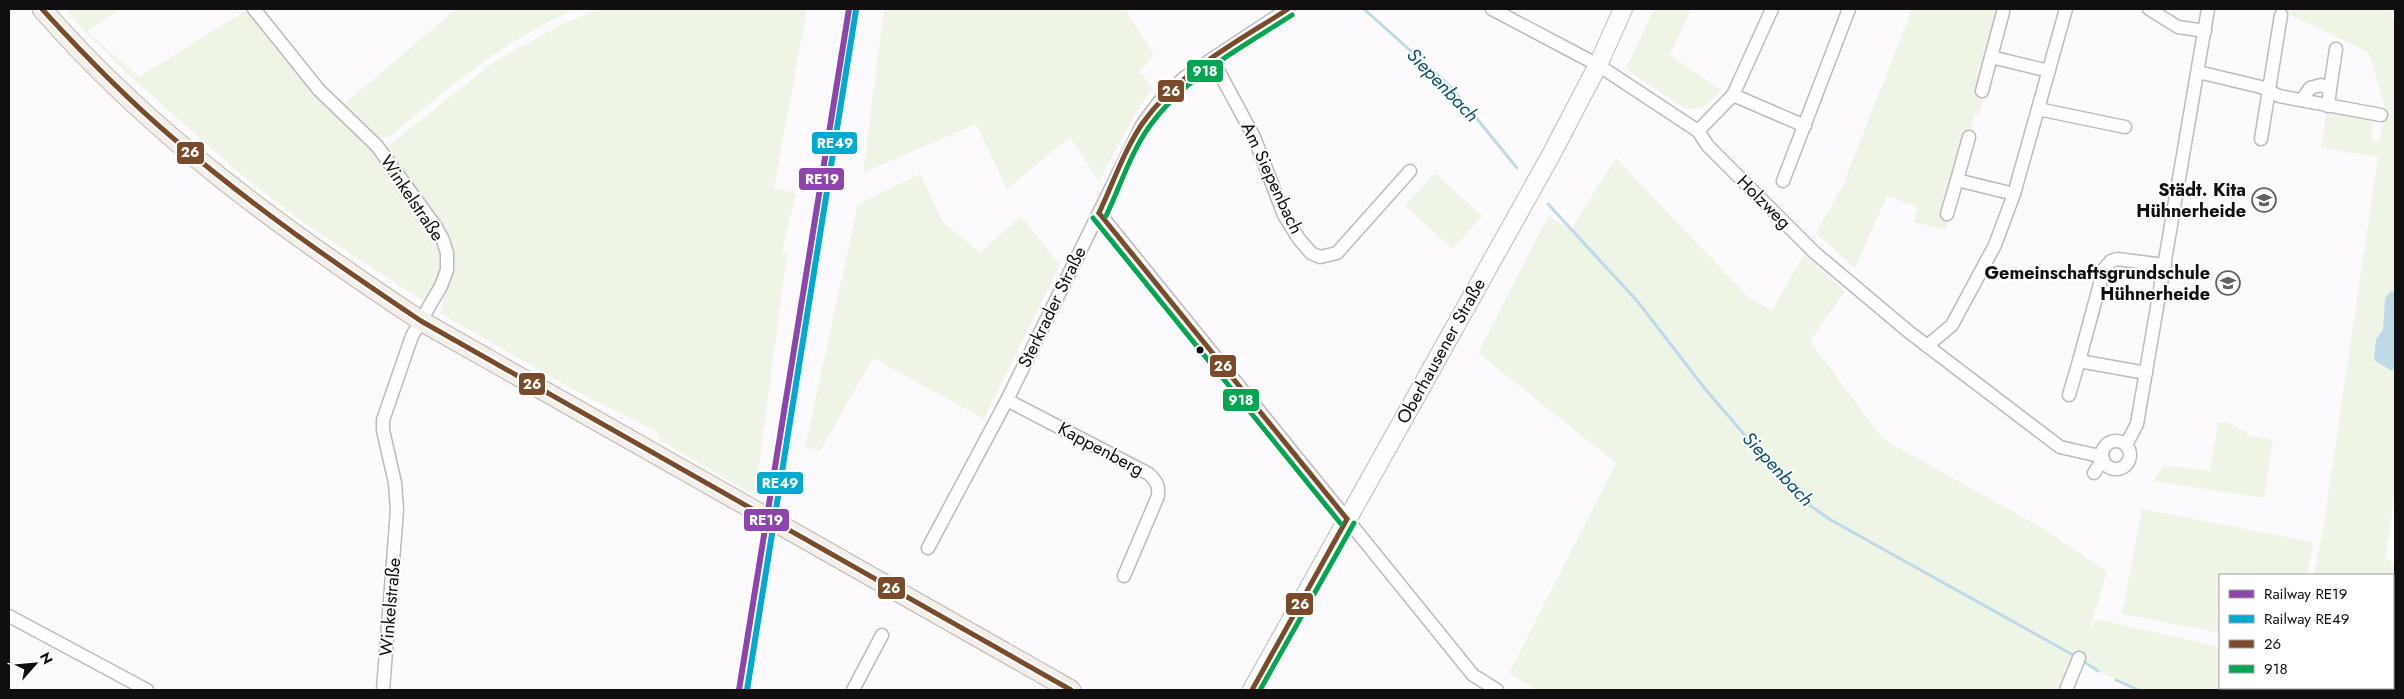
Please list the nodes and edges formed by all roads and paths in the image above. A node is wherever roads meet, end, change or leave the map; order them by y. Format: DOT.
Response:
graph roads {
  1 [pos="42,9"];
  2 [pos="254,9"];
  3 [pos="1288,9"];
  4 [pos="1492,9"];
  5 [pos="1623,9"];
  6 [pos="1772,9"];
  7 [pos="1849,9"];
  8 [pos="2066,9"];
  9 [pos="2149,9"];
  10 [pos="2208,9"];
  11 [pos="2003,12"];
  12 [pos="2281,16"];
  13 [pos="2205,30"];
  14 [pos="2336,49"];
  15 [pos="1991,57"];
  16 [pos="1212,59"];
  17 [pos="1598,65"];
  18 [pos="2049,71"];
  19 [pos="2198,72"];
  20 [pos="2330,89"];
  21 [pos="2270,90"];
  22 [pos="1982,91"];
  23 [pos="1733,95"];
  24 [pos="2302,100"];
  25 [pos="2328,106"];
  26 [pos="2038,108"];
  27 [pos="2381,115"];
  28 [pos="1805,126"];
  29 [pos="2125,127"];
  30 [pos="1698,132"];
  31 [pos="1969,137"];
  32 [pos="2261,139"];
  33 [pos="1410,171"];
  34 [pos="1957,180"];
  35 [pos="1783,181"];
  36 [pos="2014,194"];
  37 [pos="1099,213"];
  38 [pos="1947,214"];
  39 [pos="2165,265"];
  40 [pos="421,321"];
  41 [pos="1927,346"];
  42 [pos="2079,361"];
  43 [pos="2146,373"];
  44 [pos="2069,395"];
  45 [pos="1006,400"];
  46 [pos="2126,445"];
  47 [pos="2103,457"];
  48 [pos="2094,473"];
  49 [pos="1347,519"];
  50 [pos="928,548"];
  51 [pos="1124,576"];
  52 [pos="9,616"];
  53 [pos="882,635"];
  54 [pos="2079,658"];
  55 [pos="147,690"];
  56 [pos="383,690"];
  57 [pos="853,690"];
  58 [pos="1071,690"];
  59 [pos="1252,690"];
  60 [pos="1496,690"];
  61 [pos="2066,690"];
  1 -- 40 [label="main road"];
  2 -- 40 [label="street, Winkelstraße"];
  3 -- 16 [label="street, Sterkrader Straße"];
  4 -- 17 [label="street, Holzweg"];
  5 -- 17 [label="main road, Oberhausener Straße"];
  6 -- 23 [label="street"];
  7 -- 28 [label="street"];
  8 -- 18 [label="street"];
  9 -- 13 [label="street"];
  10 -- 13 [label="street"];
  11 -- 15 [label="street"];
  12 -- 21 [label="street"];
  13 -- 19 [label="street"];
  14 -- 20 [label="street"];
  15 -- 18 [label="street"];
  15 -- 22 [label="street"];
  16 -- 33 [label="street, Am Siepenbach"];
  16 -- 37 [label="street, Sterkrader Straße"];
  17 -- 30 [label="street, Holzweg"];
  17 -- 49 [label="main road, Oberhausener Straße"];
  18 -- 26 [label="street"];
  19 -- 21 [label="street"];
  19 -- 39 [label="street"];
  20 -- 24 [label="street"];
  20 -- 25 [label="street"];
  21 -- 24 [label="street"];
  21 -- 32 [label="street"];
  23 -- 28 [label="street"];
  23 -- 30 [label="street"];
  24 -- 25 [label="street"];
  25 -- 27 [label="street"];
  26 -- 29 [label="street"];
  26 -- 36 [label="street"];
  28 -- 35 [label="street"];
  30 -- 41 [label="street, Holzweg"];
  31 -- 34 [label="street"];
  34 -- 36 [label="street"];
  34 -- 38 [label="street"];
  36 -- 41 [label="street"];
  37 -- 45 [label="street, Sterkrader Straße"];
  37 -- 49 [label="street"];
  39 -- 42 [label="street"];
  39 -- 43 [label="street"];
  40 -- 56 [label="street, Winkelstraße"];
  40 -- 58 [label="main road"];
  41 -- 47 [label="street, Holzweg"];
  42 -- 43 [label="street"];
  42 -- 44 [label="street"];
  43 -- 46 [label="street"];
  45 -- 50 [label="street, Sterkrader Straße"];
  45 -- 51 [label="street, Kappenberg"];
  46 -- 47 [label="street"];
  46 -- 47 [label="street"];
  47 -- 48 [label="street"];
  49 -- 59 [label="main road, Oberhausener Straße"];
  49 -- 60 [label="street"];
  52 -- 55 [label="street"];
  53 -- 57 [label="street"];
  54 -- 61 [label="street"];
}
